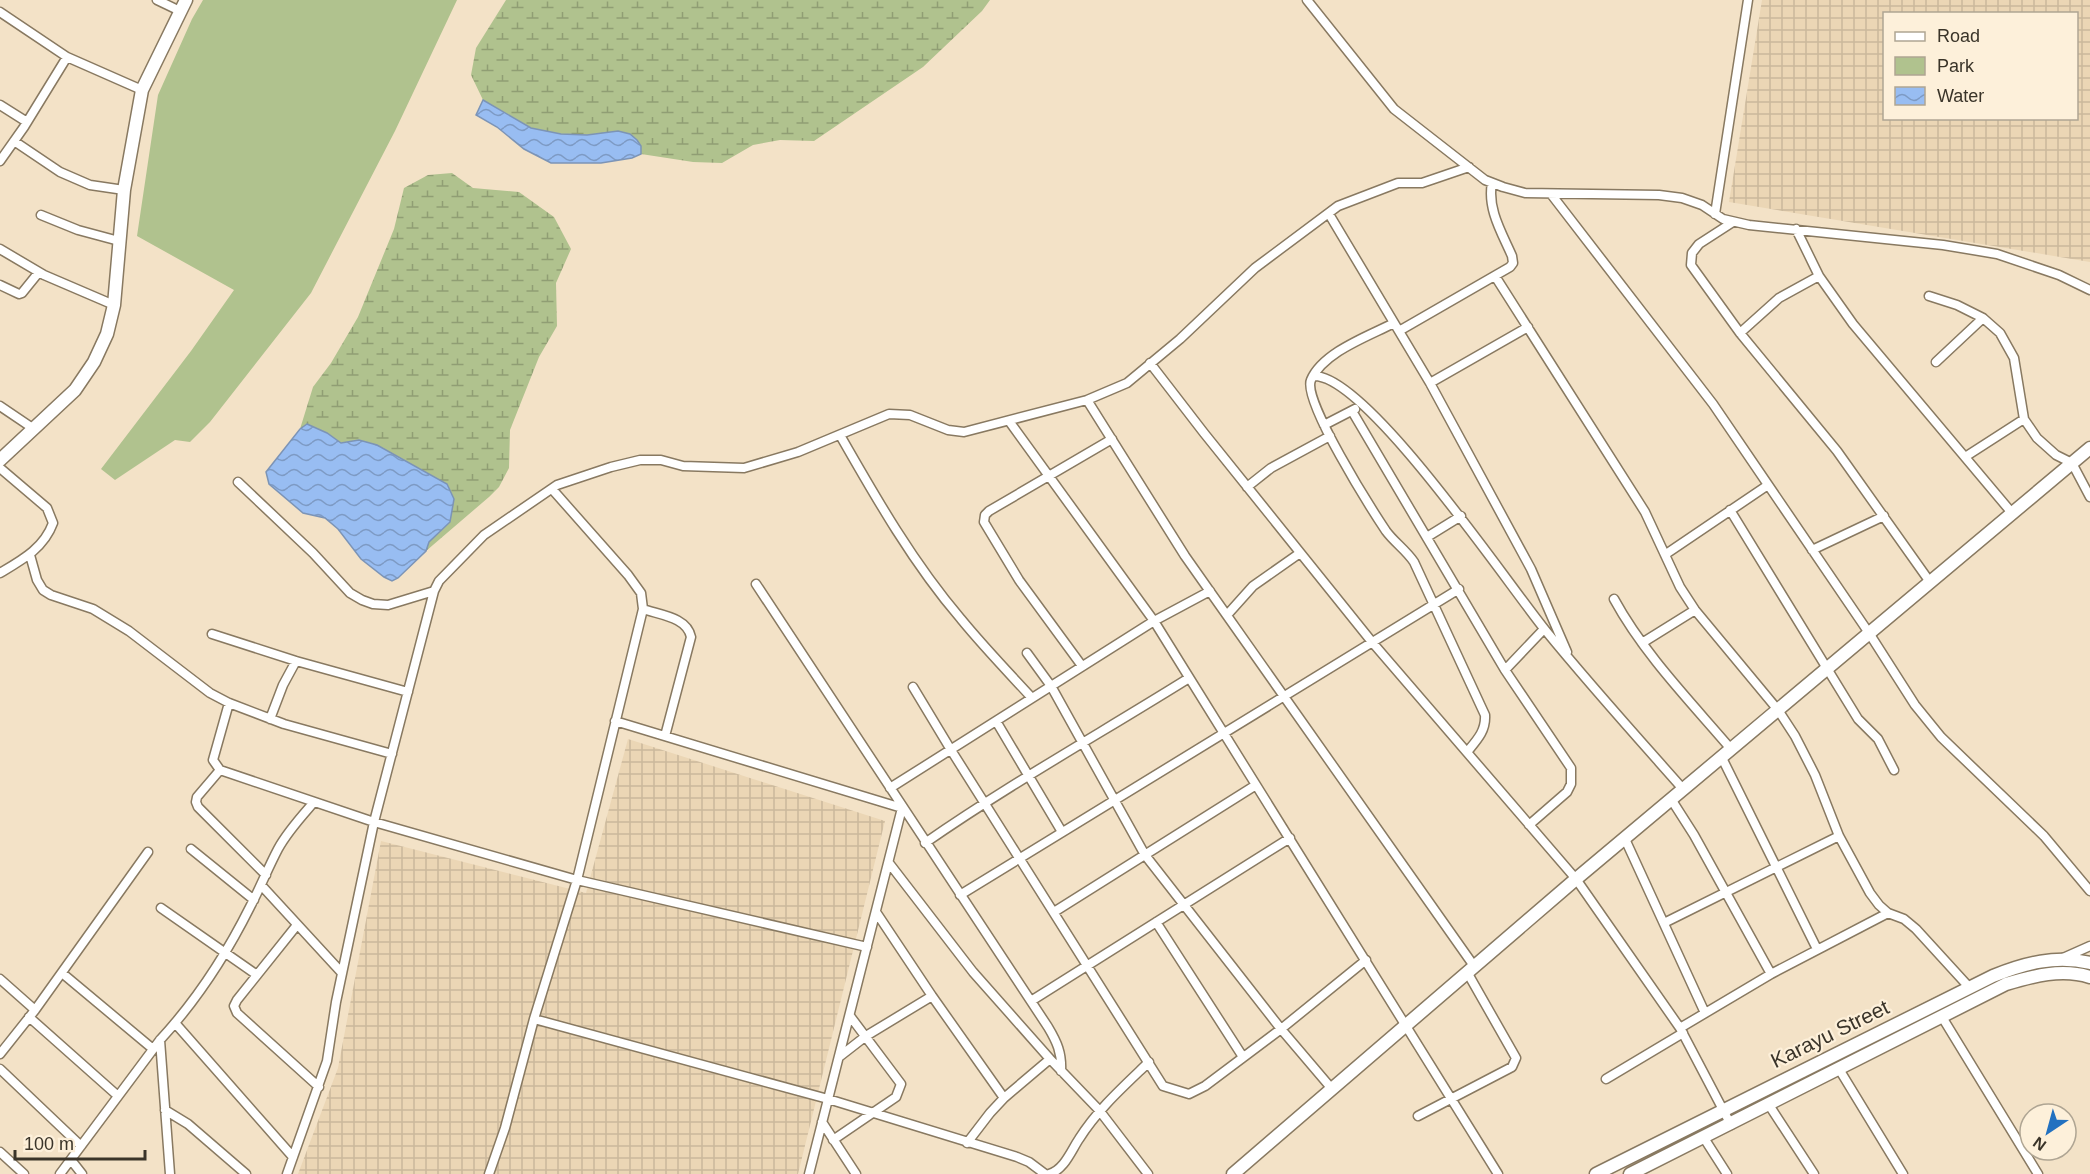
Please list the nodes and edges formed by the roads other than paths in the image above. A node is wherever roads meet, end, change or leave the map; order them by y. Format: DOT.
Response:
graph roads {
  1 [pos="156,0"];
  2 [pos="1307,0"];
  3 [pos="1748,0"];
  4 [pos="183,6"];
  5 [pos="0,12"];
  6 [pos="67,57"];
  7 [pos="142,90"];
  8 [pos="0,105"];
  9 [pos="27,122"];
  10 [pos="14,141"];
  11 [pos="0,161"];
  12 [pos="1469,167"];
  13 [pos="1492,183"];
  14 [pos="124,190"];
  15 [pos="1551,194"];
  16 [pos="1329,214"];
  17 [pos="1715,214"];
  18 [pos="41,215"];
  19 [pos="1733,222"];
  20 [pos="1796,229"];
  21 [pos="119,241"];
  22 [pos="0,249"];
  23 [pos="39,272"];
  24 [pos="1495,276"];
  25 [pos="1819,276"];
  26 [pos="0,285"];
  27 [pos="2090,290"];
  28 [pos="1929,296"];
  29 [pos="114,305"];
  30 [pos="1983,318"];
  31 [pos="1394,323"];
  32 [pos="1528,327"];
  33 [pos="1399,331"];
  34 [pos="1740,333"];
  35 [pos="1936,362"];
  36 [pos="1150,363"];
  37 [pos="1314,376"];
  38 [pos="1430,383"];
  39 [pos="1087,400"];
  40 [pos="1364,405"];
  41 [pos="0,406"];
  42 [pos="1352,411"];
  43 [pos="2024,418"];
  44 [pos="1009,421"];
  45 [pos="1324,425"];
  46 [pos="34,429"];
  47 [pos="840,435"];
  48 [pos="1330,436"];
  49 [pos="1112,439"];
  50 [pos="2090,448"];
  51 [pos="1965,457"];
  52 [pos="0,460"];
  53 [pos="2072,463"];
  54 [pos="0,468"];
  55 [pos="1050,477"];
  56 [pos="238,482"];
  57 [pos="1768,484"];
  58 [pos="1247,487"];
  59 [pos="552,489"];
  60 [pos="2090,497"];
  61 [pos="1730,510"];
  62 [pos="2012,513"];
  63 [pos="1461,516"];
  64 [pos="1884,516"];
  65 [pos="1427,537"];
  66 [pos="1812,550"];
  67 [pos="1300,553"];
  68 [pos="1666,554"];
  69 [pos="30,555"];
  70 [pos="0,573"];
  71 [pos="1930,582"];
  72 [pos="756,584"];
  73 [pos="1459,589"];
  74 [pos="434,591"];
  75 [pos="1210,591"];
  76 [pos="1614,599"];
  77 [pos="1434,604"];
  78 [pos="643,609"];
  79 [pos="1695,610"];
  80 [pos="1227,615"];
  81 [pos="1154,621"];
  82 [pos="1544,629"];
  83 [pos="1869,633"];
  84 [pos="212,634"];
  85 [pos="1372,642"];
  86 [pos="1642,643"];
  87 [pos="1027,653"];
  88 [pos="296,661"];
  89 [pos="1571,661"];
  90 [pos="1082,666"];
  91 [pos="1828,669"];
  92 [pos="1505,670"];
  93 [pos="1189,678"];
  94 [pos="1052,686"];
  95 [pos="913,687"];
  96 [pos="408,692"];
  97 [pos="1032,698"];
  98 [pos="1284,698"];
  99 [pos="229,703"];
  100 [pos="1778,710"];
  101 [pos="270,718"];
  102 [pos="615,721"];
  103 [pos="996,721"];
  104 [pos="1224,734"];
  105 [pos="664,736"];
  106 [pos="1085,743"];
  107 [pos="951,750"];
  108 [pos="1467,752"];
  109 [pos="1726,752"];
  110 [pos="392,754"];
  111 [pos="220,770"];
  112 [pos="1894,770"];
  113 [pos="1029,776"];
  114 [pos="1256,785"];
  115 [pos="890,788"];
  116 [pos="1683,789"];
  117 [pos="1671,799"];
  118 [pos="1114,800"];
  119 [pos="314,802"];
  120 [pos="984,802"];
  121 [pos="902,808"];
  122 [pos="374,822"];
  123 [pos="1529,825"];
  124 [pos="1062,832"];
  125 [pos="1839,836"];
  126 [pos="1290,838"];
  127 [pos="1625,839"];
  128 [pos="925,843"];
  129 [pos="191,849"];
  130 [pos="148,852"];
  131 [pos="1145,855"];
  132 [pos="1020,859"];
  133 [pos="889,863"];
  134 [pos="1778,868"];
  135 [pos="266,875"];
  136 [pos="1576,879"];
  137 [pos="577,880"];
  138 [pos="261,885"];
  139 [pos="2090,891"];
  140 [pos="1726,894"];
  141 [pos="960,895"];
  142 [pos="254,900"];
  143 [pos="1184,905"];
  144 [pos="161,908"];
  145 [pos="876,912"];
  146 [pos="1054,912"];
  147 [pos="1888,913"];
  148 [pos="1156,922"];
  149 [pos="1664,923"];
  150 [pos="297,925"];
  151 [pos="2090,946"];
  152 [pos="867,947"];
  153 [pos="1817,949"];
  154 [pos="225,951"];
  155 [pos="2061,959"];
  156 [pos="1366,960"];
  157 [pos="2090,963"];
  158 [pos="1087,966"];
  159 [pos="1471,969"];
  160 [pos="62,973"];
  161 [pos="342,973"];
  162 [pos="2055,973"];
  163 [pos="1771,974"];
  164 [pos="257,975"];
  165 [pos="2090,977"];
  166 [pos="0,979"];
  167 [pos="1969,987"];
  168 [pos="932,996"];
  169 [pos="1031,1001"];
  170 [pos="35,1010"];
  171 [pos="1705,1014"];
  172 [pos="29,1017"];
  173 [pos="850,1017"];
  174 [pos="1942,1017"];
  175 [pos="534,1019"];
  176 [pos="175,1023"];
  177 [pos="1407,1025"];
  178 [pos="1281,1029"];
  179 [pos="1681,1030"];
  180 [pos="866,1036"];
  181 [pos="160,1040"];
  182 [pos="153,1049"];
  183 [pos="0,1054"];
  184 [pos="839,1057"];
  185 [pos="1243,1057"];
  186 [pos="1050,1059"];
  187 [pos="1149,1062"];
  188 [pos="0,1069"];
  189 [pos="1839,1070"];
  190 [pos="1061,1071"];
  191 [pos="1606,1079"];
  192 [pos="319,1088"];
  193 [pos="1332,1089"];
  194 [pos="118,1096"];
  195 [pos="1452,1097"];
  196 [pos="1004,1098"];
  197 [pos="828,1099"];
  198 [pos="1769,1105"];
  199 [pos="1724,1109"];
  200 [pos="165,1110"];
  201 [pos="1099,1110"];
  202 [pos="872,1113"];
  203 [pos="1418,1116"];
  204 [pos="822,1122"];
  205 [pos="1731,1125"];
  206 [pos="1704,1138"];
  207 [pos="833,1140"];
  208 [pos="968,1143"];
  209 [pos="81,1146"];
  210 [pos="0,1152"];
  211 [pos="293,1156"];
  212 [pos="71,1160"];
  213 [pos="24,1174"];
  214 [pos="60,1174"];
  215 [pos="82,1174"];
  216 [pos="170,1174"];
  217 [pos="246,1174"];
  218 [pos="287,1174"];
  219 [pos="489,1174"];
  220 [pos="809,1174"];
  221 [pos="856,1174"];
  222 [pos="1047,1174"];
  223 [pos="1148,1174"];
  224 [pos="1233,1174"];
  225 [pos="1498,1174"];
  226 [pos="1596,1174"];
  227 [pos="1630,1174"];
  228 [pos="1727,1174"];
  229 [pos="1814,1174"];
  230 [pos="1903,1174"];
  231 [pos="2038,1174"];
  1 -- 4 [label="street"];
  2 -- 12 [label="street"];
  3 -- 17 [label="street"];
  4 -- 7 [label="street"];
  5 -- 6 [label="street"];
  6 -- 7 [label="street"];
  6 -- 9 [label="street"];
  7 -- 14 [label="street"];
  8 -- 9 [label="street"];
  9 -- 10 [label="street"];
  10 -- 11 [label="street"];
  10 -- 14 [label="street"];
  12 -- 13 [label="street"];
  12 -- 16 [label="street"];
  13 -- 15 [label="street"];
  13 -- 24 [label="street"];
  14 -- 21 [label="street"];
  15 -- 17 [label="street"];
  15 -- 57 [label="street"];
  16 -- 31 [label="street"];
  16 -- 36 [label="street"];
  17 -- 19 [label="street"];
  18 -- 21 [label="street"];
  19 -- 20 [label="street"];
  19 -- 34 [label="street"];
  20 -- 25 [label="street"];
  20 -- 27 [label="street"];
  21 -- 29 [label="street"];
  22 -- 23 [label="street"];
  23 -- 26 [label="street"];
  23 -- 29 [label="street"];
  24 -- 32 [label="street"];
  24 -- 33 [label="street"];
  25 -- 34 [label="street"];
  25 -- 51 [label="street"];
  28 -- 30 [label="street"];
  29 -- 46 [label="street"];
  30 -- 35 [label="street"];
  30 -- 43 [label="street"];
  31 -- 33 [label="street"];
  31 -- 37 [label="street"];
  32 -- 38 [label="street"];
  32 -- 68 [label="street"];
  33 -- 38 [label="street"];
  34 -- 64 [label="street"];
  36 -- 39 [label="street"];
  36 -- 58 [label="street"];
  37 -- 40 [label="street"];
  37 -- 45 [label="street"];
  38 -- 89 [label="street"];
  39 -- 44 [label="street"];
  39 -- 49 [label="street"];
  40 -- 42 [label="street"];
  40 -- 63 [label="street"];
  41 -- 46 [label="street"];
  42 -- 45 [label="street"];
  42 -- 65 [label="street"];
  43 -- 51 [label="street"];
  43 -- 53 [label="street"];
  44 -- 47 [label="street"];
  44 -- 55 [label="street"];
  45 -- 48 [label="street"];
  46 -- 52 [label="street"];
  47 -- 59 [label="street"];
  47 -- 97 [label="street"];
  48 -- 58 [label="street"];
  48 -- 77 [label="street"];
  49 -- 55 [label="street"];
  49 -- 75 [label="street"];
  50 -- 53 [label="street"];
  51 -- 62 [label="street"];
  53 -- 60 [label="street"];
  53 -- 62 [label="street"];
  54 -- 69 [label="street"];
  55 -- 81 [label="street"];
  55 -- 90 [label="street"];
  56 -- 74 [label="street"];
  57 -- 61 [label="street"];
  57 -- 66 [label="street"];
  58 -- 67 [label="street"];
  59 -- 74 [label="street"];
  59 -- 78 [label="street"];
  61 -- 68 [label="street"];
  61 -- 91 [label="street"];
  62 -- 71 [label="street"];
  63 -- 65 [label="street"];
  63 -- 82 [label="street"];
  64 -- 66 [label="street"];
  64 -- 71 [label="street"];
  65 -- 73 [label="street"];
  66 -- 83 [label="street"];
  67 -- 80 [label="street"];
  67 -- 85 [label="street"];
  68 -- 79 [label="street"];
  69 -- 70 [label="street"];
  69 -- 99 [label="street"];
  71 -- 83 [label="street"];
  72 -- 115 [label="street"];
  73 -- 77 [label="street"];
  73 -- 92 [label="street"];
  74 -- 96 [label="street"];
  75 -- 80 [label="street"];
  75 -- 81 [label="street"];
  76 -- 86 [label="street"];
  77 -- 85 [label="street"];
  77 -- 108 [label="street"];
  78 -- 102 [label="street"];
  78 -- 105 [label="street"];
  79 -- 86 [label="street"];
  79 -- 100 [label="street"];
  80 -- 98 [label="street"];
  81 -- 90 [label="street"];
  81 -- 93 [label="street"];
  82 -- 89 [label="street"];
  82 -- 92 [label="street"];
  83 -- 91 [label="street"];
  83 -- 139 [label="street"];
  84 -- 88 [label="street"];
  85 -- 98 [label="street"];
  85 -- 108 [label="street"];
  86 -- 109 [label="street"];
  87 -- 94 [label="street"];
  88 -- 96 [label="street"];
  88 -- 101 [label="street"];
  89 -- 116 [label="street"];
  90 -- 94 [label="street"];
  91 -- 100 [label="street"];
  91 -- 112 [label="street"];
  92 -- 123 [label="street"];
  93 -- 104 [label="street"];
  93 -- 106 [label="street"];
  94 -- 97 [label="street"];
  94 -- 106 [label="street"];
  95 -- 107 [label="street"];
  96 -- 110 [label="street"];
  97 -- 103 [label="street"];
  98 -- 104 [label="street"];
  98 -- 159 [label="street"];
  99 -- 101 [label="street"];
  99 -- 111 [label="street"];
  100 -- 109 [label="street"];
  100 -- 125 [label="street"];
  101 -- 110 [label="street"];
  102 -- 105 [label="street"];
  102 -- 137 [label="street"];
  103 -- 107 [label="street"];
  103 -- 113 [label="street"];
  104 -- 114 [label="street"];
  104 -- 118 [label="street"];
  105 -- 121 [label="street"];
  106 -- 113 [label="street"];
  106 -- 118 [label="street"];
  107 -- 115 [label="street"];
  107 -- 120 [label="street"];
  108 -- 123 [label="street"];
  109 -- 116 [label="street"];
  109 -- 134 [label="street"];
  110 -- 122 [label="street"];
  111 -- 119 [label="street"];
  111 -- 135 [label="street"];
  113 -- 120 [label="street"];
  113 -- 124 [label="street"];
  114 -- 126 [label="street"];
  114 -- 131 [label="street"];
  115 -- 121 [label="street"];
  116 -- 117 [label="street"];
  117 -- 127 [label="street"];
  117 -- 140 [label="street"];
  118 -- 124 [label="street"];
  118 -- 131 [label="street"];
  119 -- 122 [label="street"];
  119 -- 135 [label="street"];
  120 -- 128 [label="street"];
  120 -- 132 [label="street"];
  121 -- 128 [label="street"];
  121 -- 133 [label="street"];
  122 -- 137 [label="street"];
  122 -- 161 [label="street"];
  123 -- 136 [label="street"];
  124 -- 132 [label="street"];
  125 -- 134 [label="street"];
  125 -- 147 [label="street"];
  126 -- 143 [label="street"];
  126 -- 156 [label="street"];
  127 -- 136 [label="street"];
  127 -- 149 [label="street"];
  128 -- 141 [label="street"];
  129 -- 142 [label="street"];
  130 -- 160 [label="street"];
  131 -- 143 [label="street"];
  131 -- 146 [label="street"];
  132 -- 141 [label="street"];
  132 -- 146 [label="street"];
  133 -- 145 [label="street"];
  133 -- 186 [label="street"];
  134 -- 140 [label="street"];
  134 -- 153 [label="street"];
  135 -- 138 [label="street"];
  136 -- 159 [label="street"];
  136 -- 179 [label="street"];
  137 -- 152 [label="street"];
  137 -- 175 [label="street"];
  138 -- 142 [label="street"];
  138 -- 150 [label="street"];
  140 -- 149 [label="street"];
  140 -- 163 [label="street"];
  141 -- 169 [label="street"];
  142 -- 154 [label="street"];
  143 -- 148 [label="street"];
  143 -- 178 [label="street"];
  144 -- 154 [label="street"];
  145 -- 152 [label="street"];
  145 -- 168 [label="street"];
  146 -- 158 [label="street"];
  147 -- 153 [label="street"];
  147 -- 167 [label="street"];
  148 -- 158 [label="street"];
  148 -- 185 [label="street"];
  149 -- 171 [label="street"];
  150 -- 161 [label="street"];
  150 -- 164 [label="street"];
  151 -- 155 [label="street"];
  152 -- 173 [label="street"];
  153 -- 163 [label="street"];
  154 -- 164 [label="street"];
  154 -- 176 [label="street"];
  155 -- 157 [label="street, Karayu Street"];
  155 -- 162 [label="street"];
  155 -- 167 [label="street, Karayu Street"];
  156 -- 177 [label="street"];
  156 -- 178 [label="street"];
  158 -- 169 [label="street"];
  158 -- 187 [label="street"];
  159 -- 177 [label="street"];
  159 -- 195 [label="street"];
  160 -- 170 [label="street"];
  160 -- 182 [label="street"];
  161 -- 192 [label="street"];
  162 -- 165 [label="street, Karayu Street"];
  162 -- 174 [label="street, Karayu Street"];
  163 -- 171 [label="street"];
  164 -- 192 [label="street"];
  166 -- 170 [label="street"];
  167 -- 199 [label="street, Karayu Street"];
  168 -- 180 [label="street"];
  168 -- 196 [label="street"];
  169 -- 190 [label="street"];
  170 -- 172 [label="street"];
  171 -- 179 [label="street"];
  172 -- 183 [label="street"];
  172 -- 194 [label="street"];
  173 -- 180 [label="street"];
  173 -- 184 [label="street"];
  174 -- 189 [label="street, Karayu Street"];
  174 -- 231 [label="street"];
  175 -- 197 [label="street"];
  175 -- 219 [label="street"];
  176 -- 181 [label="street"];
  176 -- 211 [label="street"];
  177 -- 193 [label="street"];
  177 -- 195 [label="street"];
  178 -- 185 [label="street"];
  178 -- 193 [label="street"];
  179 -- 191 [label="street"];
  179 -- 199 [label="street"];
  180 -- 184 [label="street"];
  180 -- 202 [label="street"];
  181 -- 182 [label="street"];
  181 -- 200 [label="street"];
  182 -- 194 [label="street"];
  184 -- 197 [label="street"];
  185 -- 187 [label="street"];
  186 -- 190 [label="street"];
  186 -- 196 [label="street"];
  187 -- 201 [label="street"];
  188 -- 209 [label="street"];
  189 -- 198 [label="street, Karayu Street"];
  189 -- 230 [label="street"];
  190 -- 201 [label="street"];
  192 -- 211 [label="street"];
  193 -- 224 [label="street"];
  194 -- 209 [label="street"];
  195 -- 203 [label="street"];
  195 -- 225 [label="street"];
  196 -- 208 [label="street"];
  197 -- 202 [label="street"];
  197 -- 204 [label="street"];
  198 -- 205 [label="street, Karayu Street"];
  198 -- 229 [label="street"];
  199 -- 205 [label="street"];
  199 -- 226 [label="street, Karayu Street"];
  200 -- 216 [label="street"];
  200 -- 217 [label="street"];
  201 -- 222 [label="street"];
  201 -- 223 [label="street"];
  202 -- 207 [label="street"];
  202 -- 208 [label="street"];
  204 -- 207 [label="street"];
  204 -- 220 [label="street"];
  205 -- 206 [label="street, Karayu Street"];
  206 -- 227 [label="street, Karayu Street"];
  206 -- 228 [label="street"];
  207 -- 221 [label="street"];
  208 -- 222 [label="street"];
  209 -- 212 [label="street"];
  210 -- 213 [label="street"];
  211 -- 218 [label="street"];
  212 -- 214 [label="street"];
  212 -- 215 [label="street"];
}
